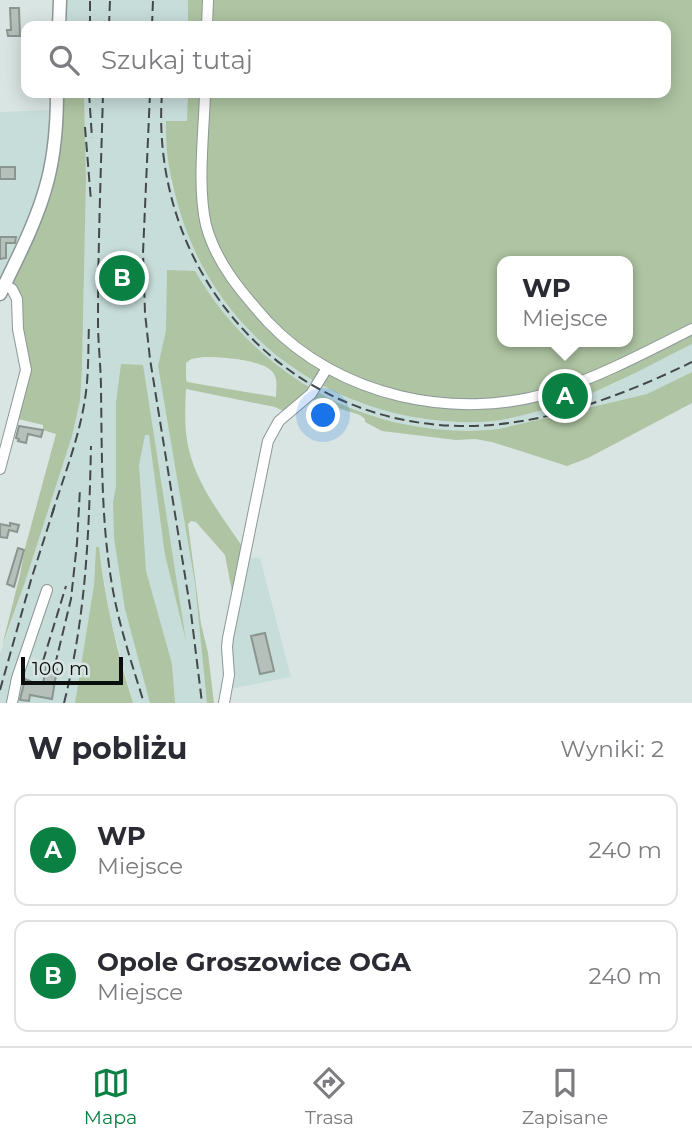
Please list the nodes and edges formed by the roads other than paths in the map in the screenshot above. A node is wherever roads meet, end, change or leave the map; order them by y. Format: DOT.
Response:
graph roads {
  1 [pos="60,0"];
  2 [pos="208,0"];
  3 [pos="59,21"];
  4 [pos="207,21"];
  5 [pos="57,98"];
  6 [pos="205,98"];
  7 [pos="2,289"];
  8 [pos="692,329"];
  9 [pos="327,368"];
  10 [pos="0,469"];
  11 [pos="47,590"];
  12 [pos="12,703"];
  13 [pos="223,703"];
  1 -- 3 [label="main road"];
  2 -- 4 [label="street"];
  5 -- 7 [label="main road"];
  6 -- 9 [label="street"];
  7 -- 10 [label="street"];
  8 -- 9 [label="street"];
  9 -- 13 [label="street"];
  11 -- 12 [label="street"];
}
